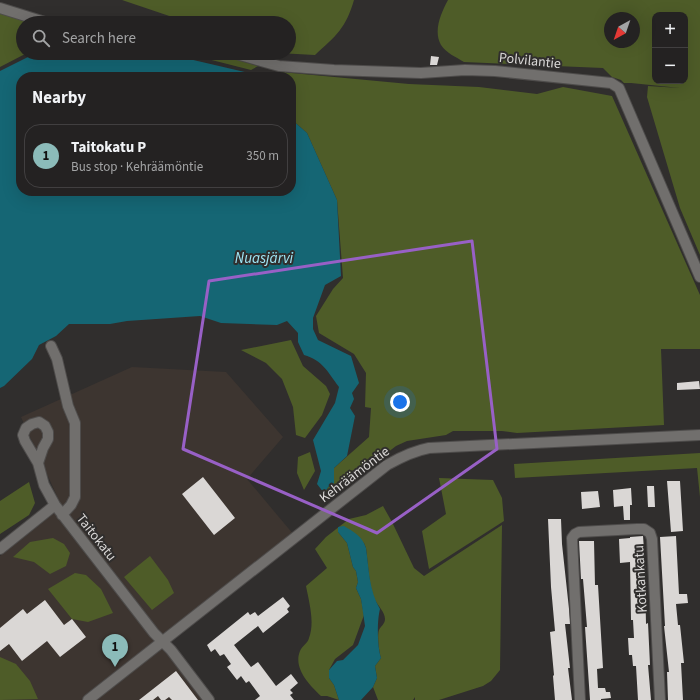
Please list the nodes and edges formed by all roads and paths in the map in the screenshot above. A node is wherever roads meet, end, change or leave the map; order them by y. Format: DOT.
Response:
graph roads {
  1 [pos="0,8"];
  2 [pos="26,16"];
  3 [pos="258,60"];
  4 [pos="700,277"];
  5 [pos="51,346"];
  6 [pos="700,436"];
  7 [pos="38,463"];
  8 [pos="55,506"];
  9 [pos="62,515"];
  10 [pos="0,549"];
  11 [pos="162,641"];
  12 [pos="88,700"];
  13 [pos="209,700"];
  14 [pos="580,700"];
  15 [pos="660,700"];
  1 -- 2 [label="street"];
  3 -- 4 [label="street, Polvilantie"];
  5 -- 9 [label="street"];
  6 -- 11 [label="street, Kehräämöntie"];
  7 -- 7 [label="street, Taitokatu"];
  7 -- 8 [label="street, Taitokatu"];
  8 -- 9 [label="street, Taitokatu"];
  8 -- 10 [label="street"];
  9 -- 11 [label="street, Taitokatu"];
  11 -- 12 [label="street, Kehräämöntie"];
  11 -- 13 [label="street, Taitokatu"];
  14 -- 15 [label="street, Kotkankatu"];
}
